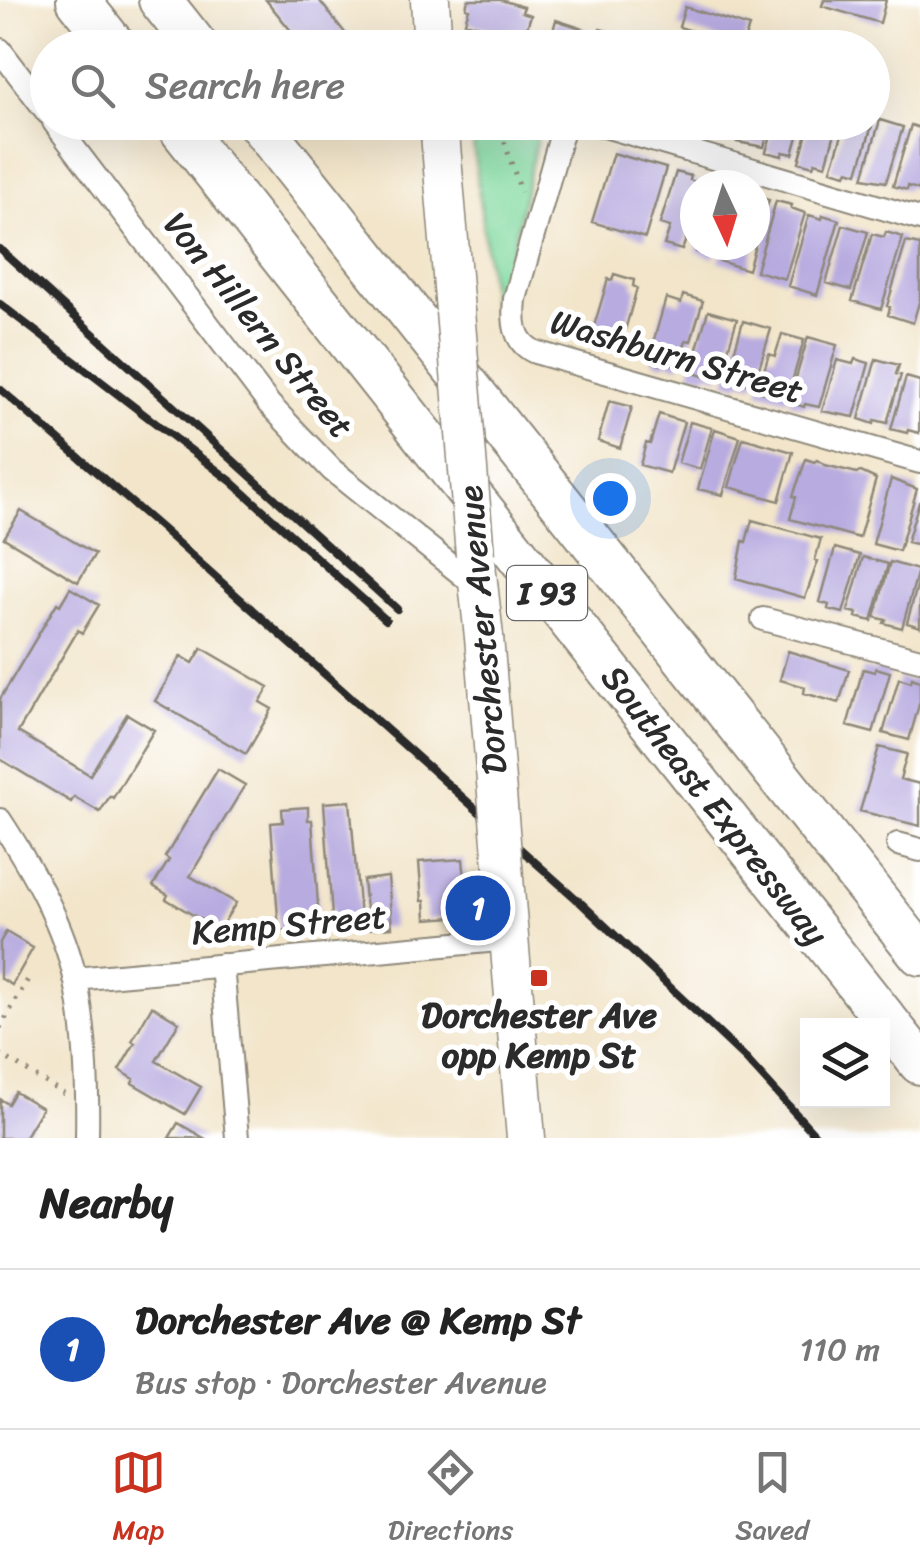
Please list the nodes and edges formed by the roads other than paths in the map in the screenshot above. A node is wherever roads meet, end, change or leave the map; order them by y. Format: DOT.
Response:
graph roads {
  1 [pos="78,0"];
  2 [pos="160,0"];
  3 [pos="430,0"];
  4 [pos="102,30"];
  5 [pos="184,30"];
  6 [pos="432,30"];
  7 [pos="0,50"];
  8 [pos="30,90"];
  9 [pos="68,140"];
  10 [pos="189,140"];
  11 [pos="272,140"];
  12 [pos="441,140"];
  13 [pos="559,140"];
  14 [pos="651,140"];
  15 [pos="920,220"];
  16 [pos="920,462"];
  17 [pos="477,572"];
  18 [pos="763,619"];
  19 [pos="920,660"];
  20 [pos="0,820"];
  21 [pos="509,940"];
  22 [pos="920,954"];
  23 [pos="222,966"];
  24 [pos="75,979"];
  25 [pos="920,1063"];
  26 [pos="87,1138"];
  27 [pos="237,1138"];
  28 [pos="526,1138"];
  1 -- 4 [label="highway"];
  2 -- 5 [label="highway"];
  3 -- 6 [label="main road"];
  7 -- 8 [label="street"];
  9 -- 17 [label="street, Von Hillern Street"];
  10 -- 25 [label="highway, Southeast Expressway / I 93"];
  11 -- 22 [label="highway, Southeast Expressway / I 93"];
  12 -- 17 [label="main road, Dorchester Avenue, bridge"];
  13 -- 16 [label="street, Washburn Street"];
  14 -- 15 [label="street"];
  17 -- 21 [label="main road, Dorchester Avenue, bridge"];
  18 -- 19 [label="street"];
  20 -- 24 [label="street"];
  21 -- 23 [label="street, Kemp Street"];
  21 -- 28 [label="main road, Dorchester Avenue"];
  23 -- 24 [label="street, Kemp Street"];
  23 -- 27 [label="street"];
  24 -- 26 [label="street"];
}
